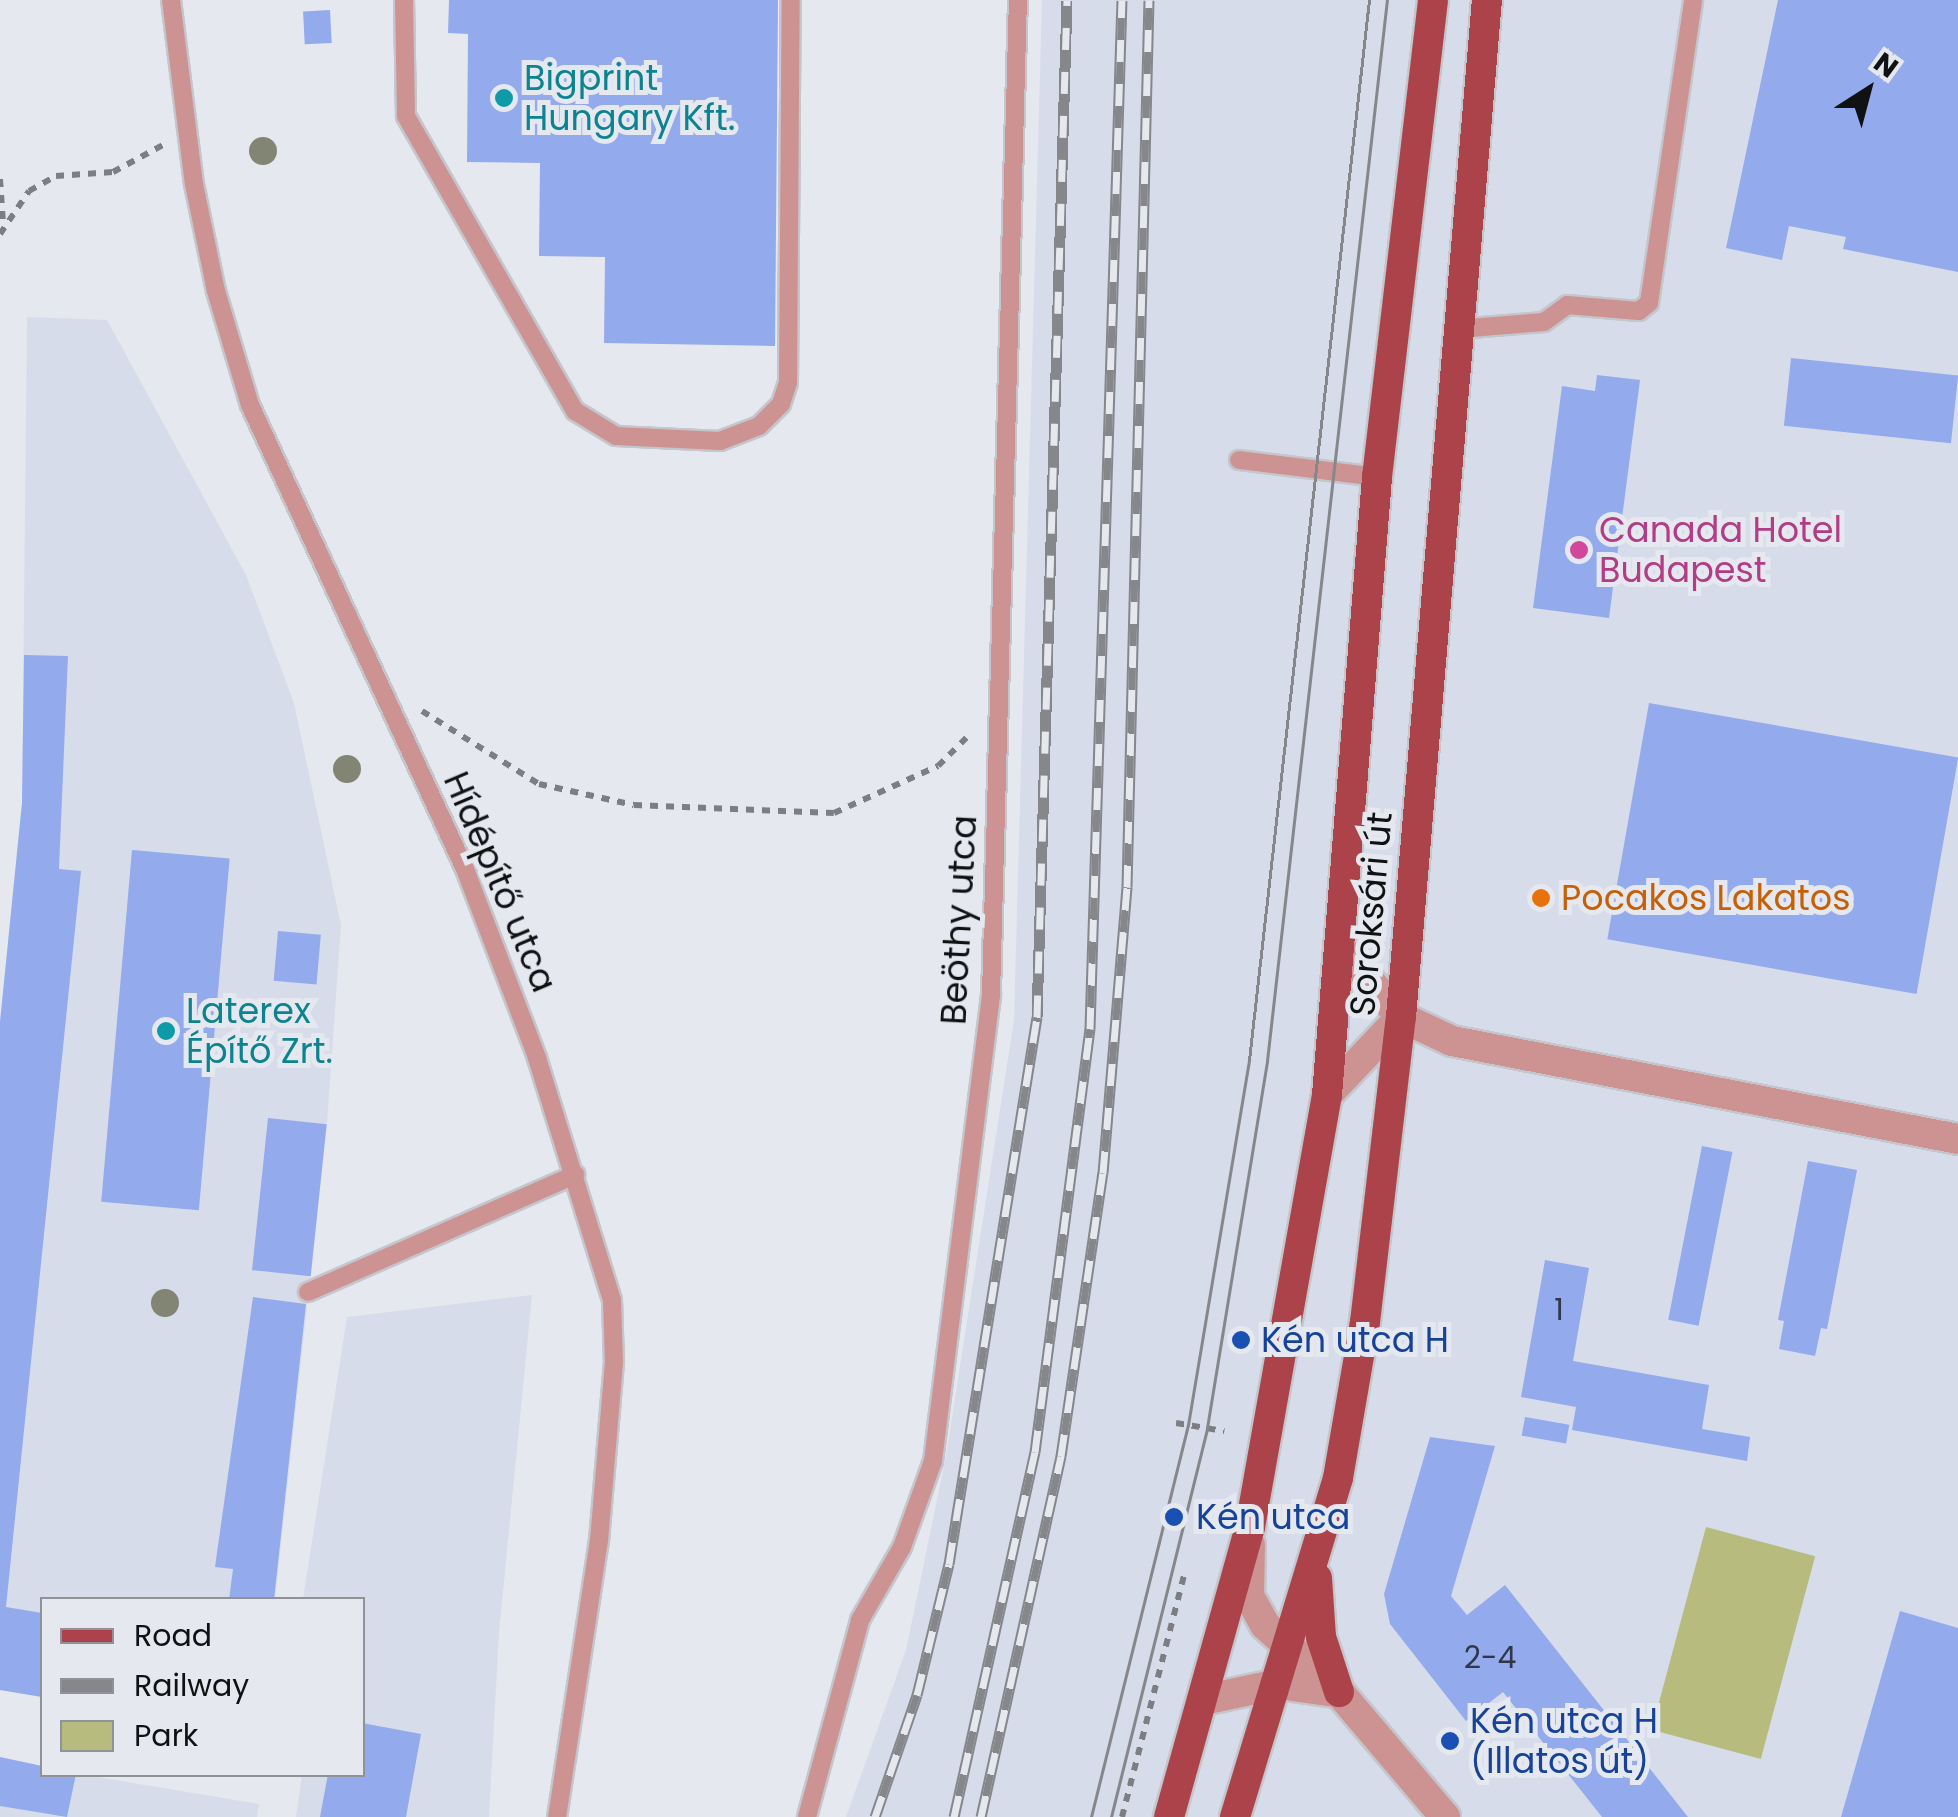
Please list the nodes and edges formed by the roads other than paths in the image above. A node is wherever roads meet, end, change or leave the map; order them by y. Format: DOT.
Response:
graph roads {
  1 [pos="171,0"];
  2 [pos="404,0"];
  3 [pos="792,0"];
  4 [pos="1018,0"];
  5 [pos="1433,0"];
  6 [pos="1487,0"];
  7 [pos="1693,0"];
  8 [pos="1458,329"];
  9 [pos="1239,460"];
  10 [pos="1378,477"];
  11 [pos="1342,950"];
  12 [pos="1401,1017"];
  13 [pos="1328,1096"];
  14 [pos="1958,1139"];
  15 [pos="575,1175"];
  16 [pos="308,1292"];
  17 [pos="1250,1527"];
  18 [pos="1316,1557"];
  19 [pos="1289,1652"];
  20 [pos="1278,1684"];
  21 [pos="1339,1692"];
  22 [pos="1203,1700"];
  23 [pos="557,1817"];
  24 [pos="807,1817"];
  25 [pos="1169,1817"];
  26 [pos="1235,1817"];
  27 [pos="1445,1817"];
  1 -- 15 [label="lane, Hídépítő utca"];
  2 -- 3 [label="lane"];
  4 -- 24 [label="lane, Beöthy utca"];
  5 -- 10 [label="main road, Soroksári út"];
  6 -- 8 [label="main road, Soroksári út"];
  7 -- 8 [label="lane"];
  8 -- 12 [label="main road, Soroksári út"];
  9 -- 10 [label="lane"];
  10 -- 11 [label="main road, Soroksári út"];
  11 -- 12 [label="street"];
  11 -- 13 [label="main road, Soroksári út"];
  12 -- 13 [label="street"];
  12 -- 14 [label="street"];
  12 -- 18 [label="main road, Soroksári út"];
  13 -- 17 [label="main road, Soroksári út"];
  15 -- 16 [label="lane"];
  15 -- 23 [label="lane, Hídépítő utca"];
  17 -- 19 [label="street"];
  17 -- 22 [label="main road, Soroksári út"];
  18 -- 19 [label="main road, Soroksári út"];
  18 -- 21 [label="main road"];
  19 -- 20 [label="main road, Soroksári út"];
  19 -- 21 [label="street"];
  20 -- 21 [label="street"];
  20 -- 22 [label="street"];
  20 -- 26 [label="main road, Soroksári út"];
  21 -- 27 [label="street"];
  22 -- 25 [label="main road, Soroksári út"];
}
